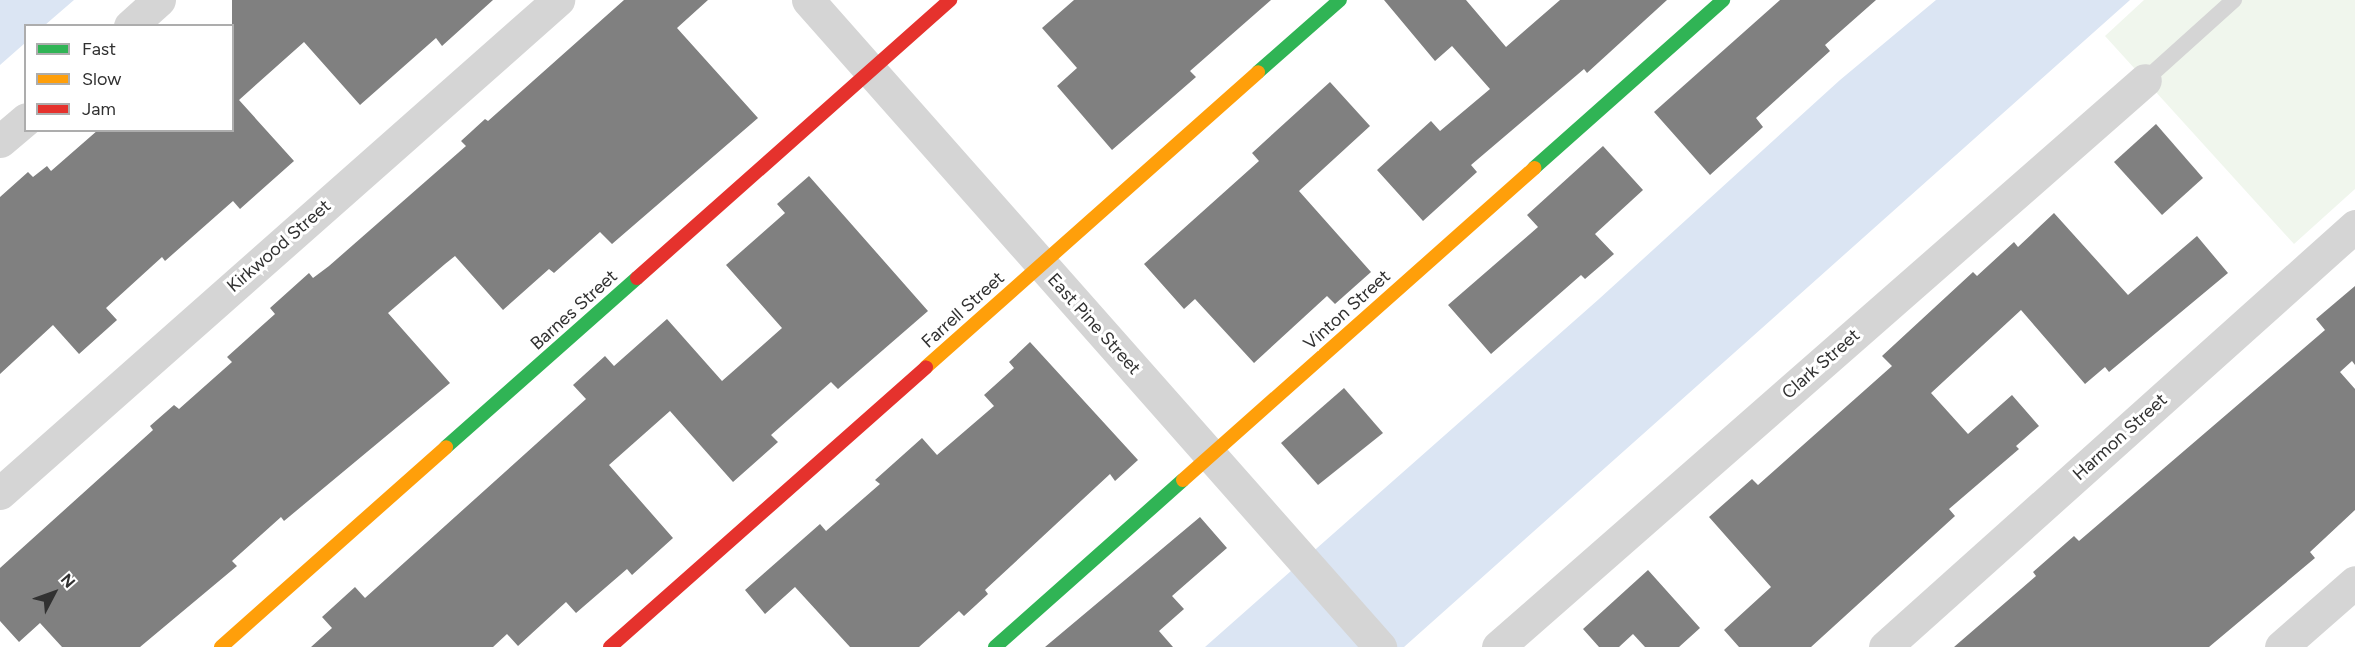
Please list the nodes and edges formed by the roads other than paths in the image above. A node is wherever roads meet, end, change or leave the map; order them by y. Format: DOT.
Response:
graph roads {
  1 [pos="159,0"];
  2 [pos="558,0"];
  3 [pos="808,0"];
  4 [pos="950,0"];
  5 [pos="1340,0"];
  6 [pos="1723,0"];
  7 [pos="2234,0"];
  8 [pos="132,24"];
  9 [pos="871,70"];
  10 [pos="2145,80"];
  11 [pos="24,121"];
  12 [pos="0,141"];
  13 [pos="2355,226"];
  14 [pos="1042,264"];
  15 [pos="1211,455"];
  16 [pos="0,493"];
  17 [pos="2355,582"];
  18 [pos="221,647"];
  19 [pos="610,647"];
  20 [pos="995,647"];
  21 [pos="1380,647"];
  22 [pos="1498,647"];
  23 [pos="1885,647"];
  24 [pos="2281,647"];
  1 -- 8 [label="street"];
  2 -- 16 [label="street, Kirkwood Street"];
  3 -- 9 [label="street, East Pine Street"];
  4 -- 9 [label="street, Barnes Street"];
  5 -- 14 [label="street, Farrell Street"];
  6 -- 15 [label="street, Vinton Street"];
  7 -- 10 [label="lane"];
  9 -- 14 [label="street, East Pine Street"];
  9 -- 18 [label="street, Barnes Street"];
  10 -- 22 [label="street, Clark Street"];
  11 -- 12 [label="street"];
  13 -- 23 [label="street, Harmon Street"];
  14 -- 15 [label="street, East Pine Street"];
  14 -- 19 [label="street, Farrell Street"];
  15 -- 20 [label="street, Vinton Street"];
  15 -- 21 [label="street, East Pine Street"];
  17 -- 24 [label="street"];
}
